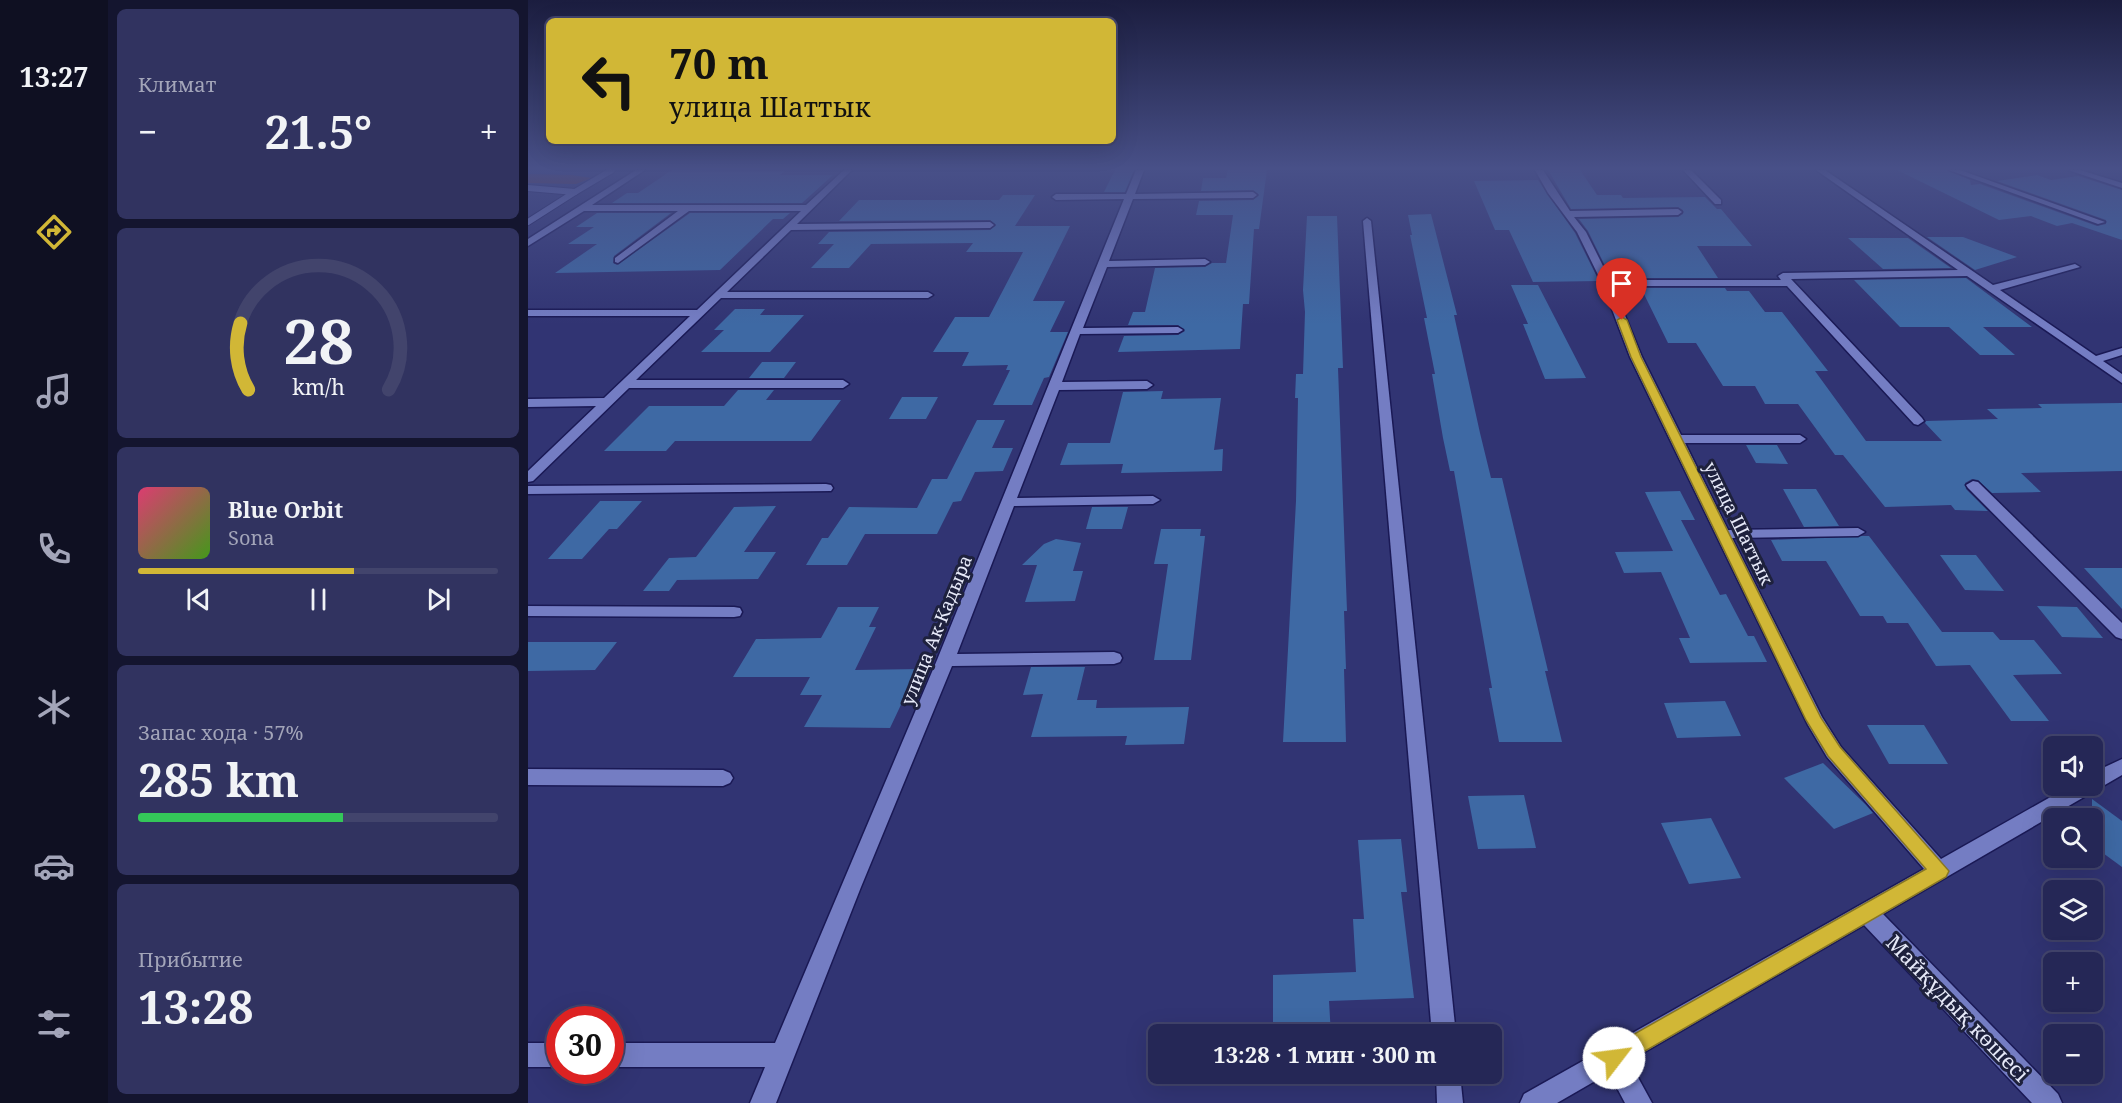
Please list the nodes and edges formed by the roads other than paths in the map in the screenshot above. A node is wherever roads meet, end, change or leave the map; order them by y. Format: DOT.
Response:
graph roads {
  1 [pos="561,221"];
  2 [pos="669,221"];
  3 [pos="796,221"];
  4 [pos="1120,221"];
  5 [pos="1368,221"];
  6 [pos="1573,221"];
  7 [pos="1893,221"];
  8 [pos="990,225"];
  9 [pos="790,227"];
  10 [pos="528,243"];
  11 [pos="618,260"];
  12 [pos="1205,262"];
  13 [pos="1103,264"];
  14 [pos="2075,267"];
  15 [pos="1967,273"];
  16 [pos="1607,283"];
  17 [pos="1790,283"];
  18 [pos="1990,289"];
  19 [pos="717,295"];
  20 [pos="928,295"];
  21 [pos="698,313"];
  22 [pos="528,314"];
  23 [pos="1178,330"];
  24 [pos="1077,331"];
  25 [pos="2122,351"];
  26 [pos="2094,360"];
  27 [pos="2122,379"];
  28 [pos="625,384"];
  29 [pos="843,384"];
  30 [pos="1147,385"];
  31 [pos="1054,386"];
  32 [pos="606,402"];
  33 [pos="528,403"];
  34 [pos="1918,421"];
  35 [pos="1677,439"];
  36 [pos="1800,439"];
  37 [pos="528,478"];
  38 [pos="1973,484"];
  39 [pos="826,488"];
  40 [pos="528,490"];
  41 [pos="1154,500"];
  42 [pos="1008,501"];
  43 [pos="1858,532"];
  44 [pos="1723,534"];
  45 [pos="528,611"];
  46 [pos="734,612"];
  47 [pos="2122,633"];
  48 [pos="1114,658"];
  49 [pos="946,660"];
  50 [pos="2122,766"];
  51 [pos="528,777"];
  52 [pos="2103,777"];
  53 [pos="723,778"];
  54 [pos="2070,796"];
  55 [pos="1939,871"];
  56 [pos="1867,913"];
  57 [pos="1443,1024"];
  58 [pos="528,1055"];
  59 [pos="546,1055"];
  60 [pos="624,1055"];
  61 [pos="782,1055"];
  62 [pos="1614,1058"];
  63 [pos="1449,1084"];
  64 [pos="763,1103"];
  65 [pos="1450,1103"];
  66 [pos="1533,1103"];
  67 [pos="1639,1103"];
  68 [pos="2049,1103"];
  1 -- 10 [label="street"];
  2 -- 11 [label="street"];
  3 -- 9 [label="street"];
  4 -- 13 [label="street, улица Ак-Кадыра"];
  5 -- 57 [label="street"];
  6 -- 16 [label="street, улица Шаттык"];
  7 -- 15 [label="street"];
  8 -- 9 [label="street"];
  9 -- 19 [label="street"];
  12 -- 13 [label="street"];
  13 -- 24 [label="street, улица Ак-Кадыра"];
  14 -- 18 [label="street"];
  15 -- 17 [label="street"];
  15 -- 18 [label="street"];
  16 -- 17 [label="street"];
  16 -- 35 [label="street, улица Шаттык"];
  17 -- 34 [label="street"];
  18 -- 26 [label="street"];
  19 -- 20 [label="street"];
  19 -- 21 [label="street"];
  21 -- 22 [label="street"];
  21 -- 28 [label="street"];
  23 -- 24 [label="street"];
  24 -- 31 [label="street, улица Ак-Кадыра"];
  25 -- 26 [label="street"];
  26 -- 27 [label="street"];
  28 -- 29 [label="street"];
  28 -- 32 [label="street"];
  30 -- 31 [label="street"];
  31 -- 42 [label="street, улица Ак-Кадыра"];
  32 -- 33 [label="street"];
  32 -- 37 [label="street"];
  35 -- 36 [label="street"];
  35 -- 44 [label="street, улица Шаттык"];
  38 -- 47 [label="street"];
  39 -- 40 [label="street"];
  41 -- 42 [label="street"];
  42 -- 49 [label="street, улица Ак-Кадыра"];
  43 -- 44 [label="street"];
  44 -- 55 [label="street, улица Шаттык"];
  45 -- 46 [label="street"];
  48 -- 49 [label="street"];
  49 -- 61 [label="street, улица Ак-Кадыра"];
  50 -- 52 [label="street"];
  51 -- 53 [label="street"];
  54 -- 55 [label="street"];
  55 -- 56 [label="street"];
  56 -- 62 [label="street"];
  56 -- 68 [label="street, Майқұдық көшесі"];
  58 -- 59 [label="street"];
  60 -- 61 [label="street"];
  61 -- 64 [label="street, улица Ак-Кадыра"];
  62 -- 66 [label="street"];
  62 -- 67 [label="street"];
  63 -- 65 [label="street"];
}
